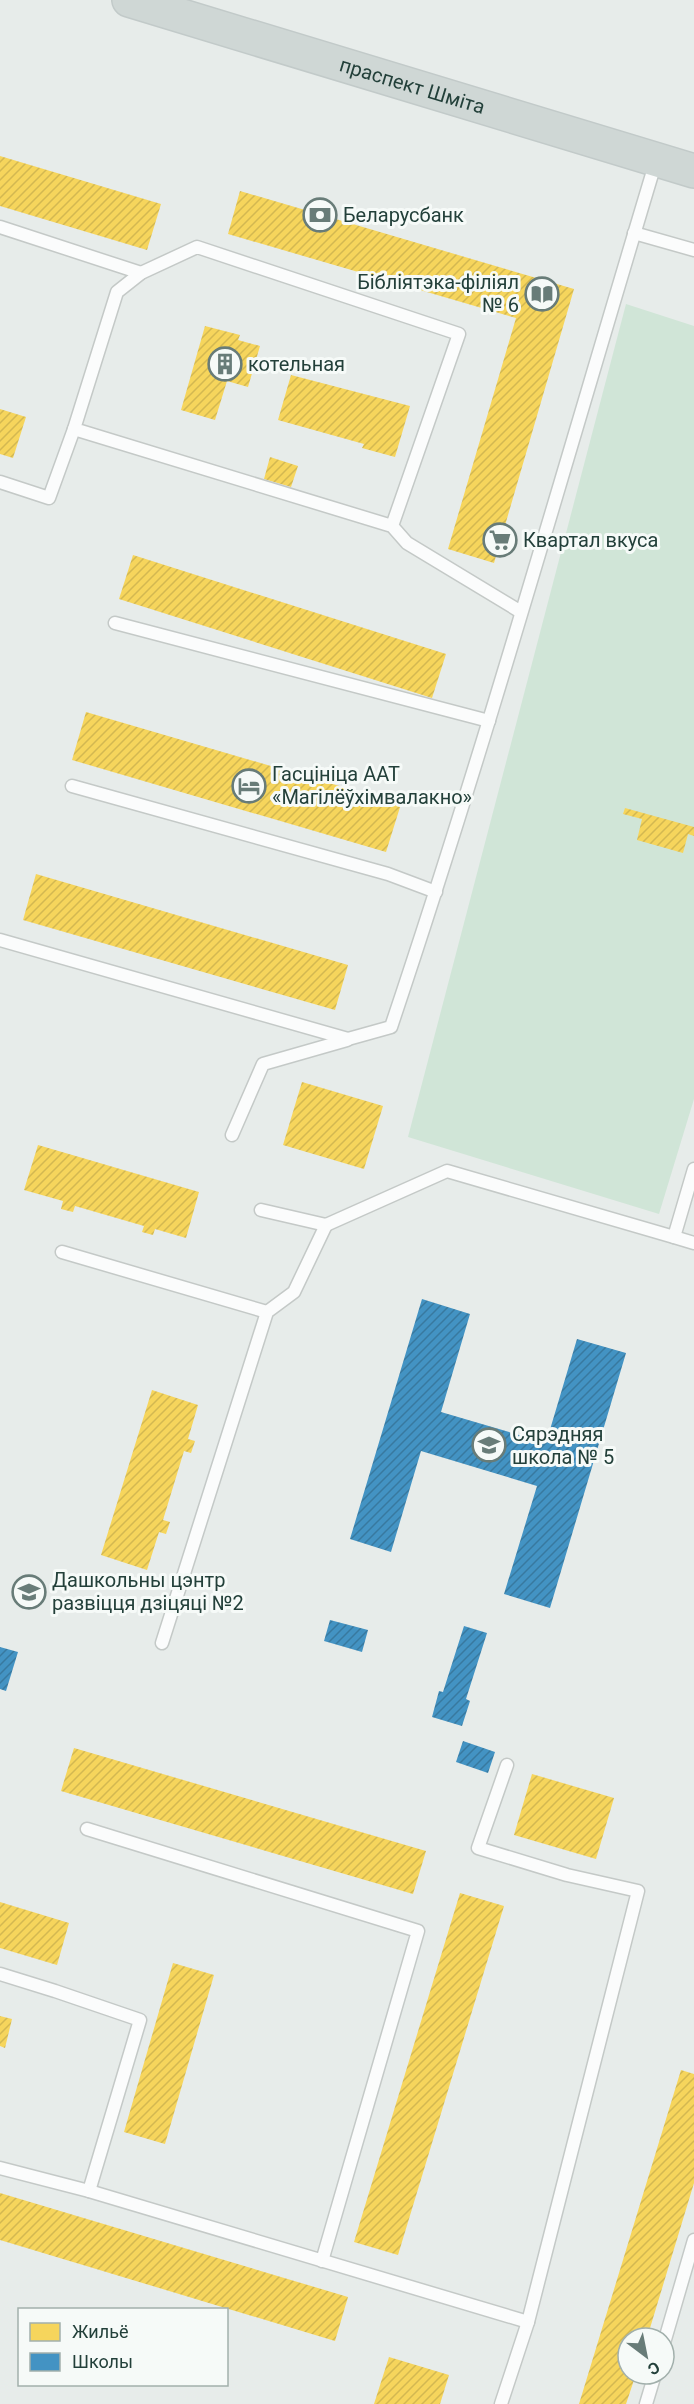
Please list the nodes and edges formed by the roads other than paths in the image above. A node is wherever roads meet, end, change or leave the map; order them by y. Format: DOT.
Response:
graph roads {
  1 [pos="129,0"];
  2 [pos="656,160"];
  3 [pos="694,171"];
  4 [pos="0,227"];
  5 [pos="634,233"];
  6 [pos="694,250"];
  7 [pos="141,273"];
  8 [pos="74,429"];
  9 [pos="0,482"];
  10 [pos="392,526"];
  11 [pos="521,612"];
  12 [pos="115,623"];
  13 [pos="489,721"];
  14 [pos="72,786"];
  15 [pos="436,892"];
  16 [pos="0,940"];
  17 [pos="348,1039"];
  18 [pos="232,1135"];
  19 [pos="694,1169"];
  20 [pos="261,1210"];
  21 [pos="326,1225"];
  22 [pos="674,1237"];
  23 [pos="694,1243"];
  24 [pos="62,1252"];
  25 [pos="267,1312"];
  26 [pos="162,1642"];
  27 [pos="507,1765"];
  28 [pos="87,1829"];
  29 [pos="0,1974"];
  30 [pos="0,2168"];
  31 [pos="89,2191"];
  32 [pos="694,2240"];
  33 [pos="322,2261"];
  34 [pos="528,2322"];
  35 [pos="669,2326"];
  36 [pos="651,2386"];
  37 [pos="501,2404"];
  38 [pos="646,2404"];
  1 -- 2 [label="main road, праспект Шміта"];
  2 -- 3 [label="main road, праспект Шміта"];
  2 -- 5 [label="lane"];
  4 -- 7 [label="lane"];
  5 -- 6 [label="lane"];
  5 -- 11 [label="lane"];
  7 -- 8 [label="lane"];
  7 -- 10 [label="lane"];
  8 -- 9 [label="lane"];
  8 -- 10 [label="lane"];
  10 -- 11 [label="lane"];
  11 -- 13 [label="lane"];
  12 -- 13 [label="lane"];
  13 -- 15 [label="lane"];
  14 -- 15 [label="lane"];
  15 -- 17 [label="lane"];
  16 -- 17 [label="lane"];
  17 -- 18 [label="lane"];
  19 -- 22 [label="lane"];
  20 -- 21 [label="lane"];
  21 -- 22 [label="lane"];
  21 -- 25 [label="lane"];
  22 -- 23 [label="lane"];
  24 -- 25 [label="lane"];
  25 -- 26 [label="lane"];
  27 -- 34 [label="lane"];
  28 -- 33 [label="lane"];
  29 -- 31 [label="lane"];
  30 -- 31 [label="lane"];
  31 -- 33 [label="lane"];
  32 -- 35 [label="lane"];
  33 -- 34 [label="lane"];
  34 -- 37 [label="lane"];
  36 -- 38 [label="lane"];
}
